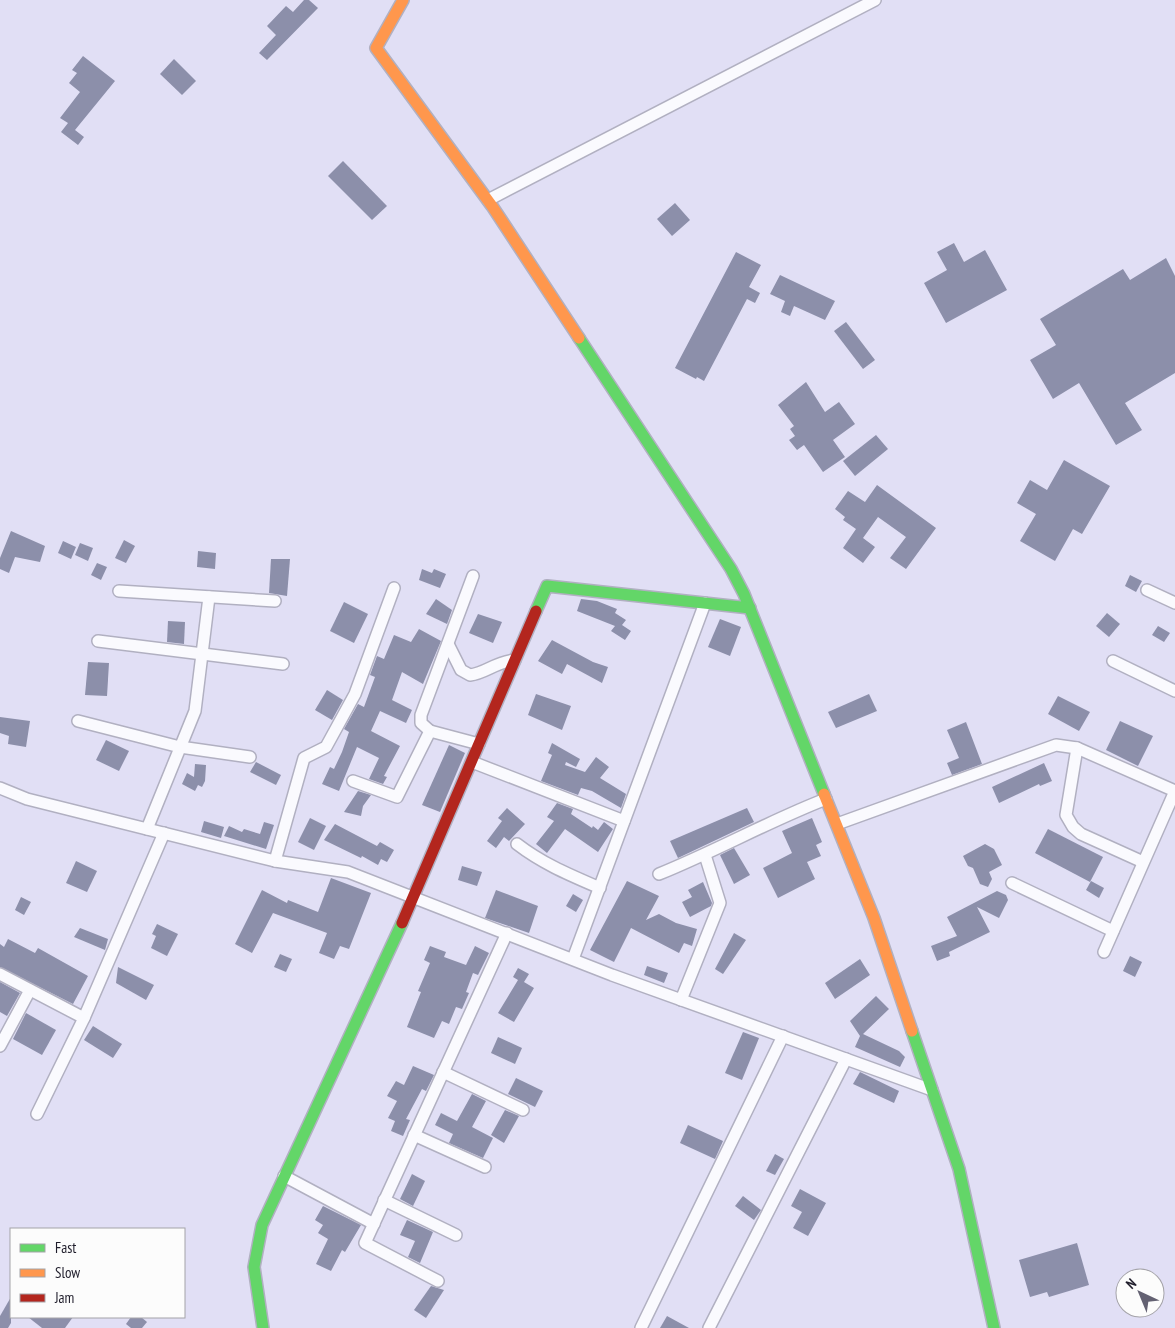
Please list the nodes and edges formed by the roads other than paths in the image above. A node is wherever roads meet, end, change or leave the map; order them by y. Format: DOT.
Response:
graph roads {
  1 [pos="403,0"];
  2 [pos="876,0"];
  3 [pos="488,200"];
  4 [pos="473,576"];
  5 [pos="394,588"];
  6 [pos="1147,590"];
  7 [pos="119,591"];
  8 [pos="209,597"];
  9 [pos="275,600"];
  10 [pos="705,603"];
  11 [pos="1175,603"];
  12 [pos="750,608"];
  13 [pos="98,641"];
  14 [pos="448,644"];
  15 [pos="202,655"];
  16 [pos="515,660"];
  17 [pos="1113,661"];
  18 [pos="283,664"];
  19 [pos="1175,691"];
  20 [pos="78,721"];
  21 [pos="430,731"];
  22 [pos="479,744"];
  23 [pos="180,747"];
  24 [pos="1076,748"];
  25 [pos="250,756"];
  26 [pos="472,762"];
  27 [pos="353,781"];
  28 [pos="0,788"];
  29 [pos="1175,791"];
  30 [pos="826,799"];
  31 [pos="624,821"];
  32 [pos="836,824"];
  33 [pos="147,829"];
  34 [pos="164,833"];
  35 [pos="517,844"];
  36 [pos="705,855"];
  37 [pos="276,861"];
  38 [pos="1143,862"];
  39 [pos="659,874"];
  40 [pos="1012,883"];
  41 [pos="600,888"];
  42 [pos="414,898"];
  43 [pos="1113,931"];
  44 [pos="507,934"];
  45 [pos="1104,952"];
  46 [pos="573,959"];
  47 [pos="0,974"];
  48 [pos="30,990"];
  49 [pos="681,1000"];
  50 [pos="84,1018"];
  51 [pos="783,1036"];
  52 [pos="0,1046"];
  53 [pos="846,1059"];
  54 [pos="443,1072"];
  55 [pos="932,1090"];
  56 [pos="524,1110"];
  57 [pos="37,1114"];
  58 [pos="414,1135"];
  59 [pos="485,1168"];
  60 [pos="284,1176"];
  61 [pos="384,1200"];
  62 [pos="374,1224"];
  63 [pos="456,1235"];
  64 [pos="438,1281"];
  65 [pos="262,1328"];
  66 [pos="641,1328"];
  67 [pos="709,1328"];
  68 [pos="994,1328"];
  1 -- 3 [label="street"];
  2 -- 3 [label="street"];
  3 -- 12 [label="street"];
  4 -- 14 [label="street"];
  5 -- 37 [label="street"];
  6 -- 11 [label="street"];
  7 -- 8 [label="street"];
  8 -- 9 [label="street"];
  8 -- 15 [label="street"];
  10 -- 12 [label="street"];
  10 -- 16 [label="street"];
  10 -- 31 [label="street"];
  12 -- 30 [label="street"];
  13 -- 15 [label="street"];
  14 -- 16 [label="street"];
  14 -- 21 [label="street"];
  15 -- 18 [label="street"];
  15 -- 23 [label="street"];
  16 -- 22 [label="street"];
  17 -- 19 [label="street"];
  20 -- 23 [label="street"];
  21 -- 22 [label="street"];
  21 -- 27 [label="street"];
  22 -- 26 [label="street"];
  23 -- 25 [label="street"];
  23 -- 33 [label="street"];
  24 -- 29 [label="street"];
  24 -- 32 [label="street"];
  24 -- 38 [label="street"];
  26 -- 31 [label="street"];
  26 -- 42 [label="street"];
  28 -- 33 [label="street"];
  29 -- 38 [label="street"];
  30 -- 32 [label="street"];
  30 -- 36 [label="street"];
  31 -- 41 [label="street"];
  32 -- 55 [label="street"];
  33 -- 34 [label="street"];
  34 -- 37 [label="street"];
  34 -- 50 [label="street"];
  35 -- 41 [label="street"];
  36 -- 39 [label="street"];
  36 -- 49 [label="street"];
  37 -- 42 [label="street"];
  38 -- 43 [label="street"];
  40 -- 43 [label="street"];
  41 -- 46 [label="street"];
  42 -- 44 [label="street"];
  42 -- 60 [label="street"];
  43 -- 45 [label="street"];
  44 -- 46 [label="street"];
  44 -- 54 [label="street"];
  46 -- 49 [label="street"];
  47 -- 48 [label="street"];
  48 -- 50 [label="street"];
  48 -- 52 [label="street"];
  49 -- 51 [label="street"];
  50 -- 57 [label="street"];
  51 -- 53 [label="street"];
  51 -- 66 [label="street"];
  53 -- 55 [label="street"];
  53 -- 67 [label="street"];
  54 -- 56 [label="street"];
  54 -- 58 [label="street"];
  55 -- 68 [label="street"];
  58 -- 59 [label="street"];
  58 -- 61 [label="street"];
  60 -- 62 [label="street"];
  60 -- 65 [label="street"];
  61 -- 62 [label="street"];
  61 -- 63 [label="street"];
  62 -- 64 [label="street"];
}
